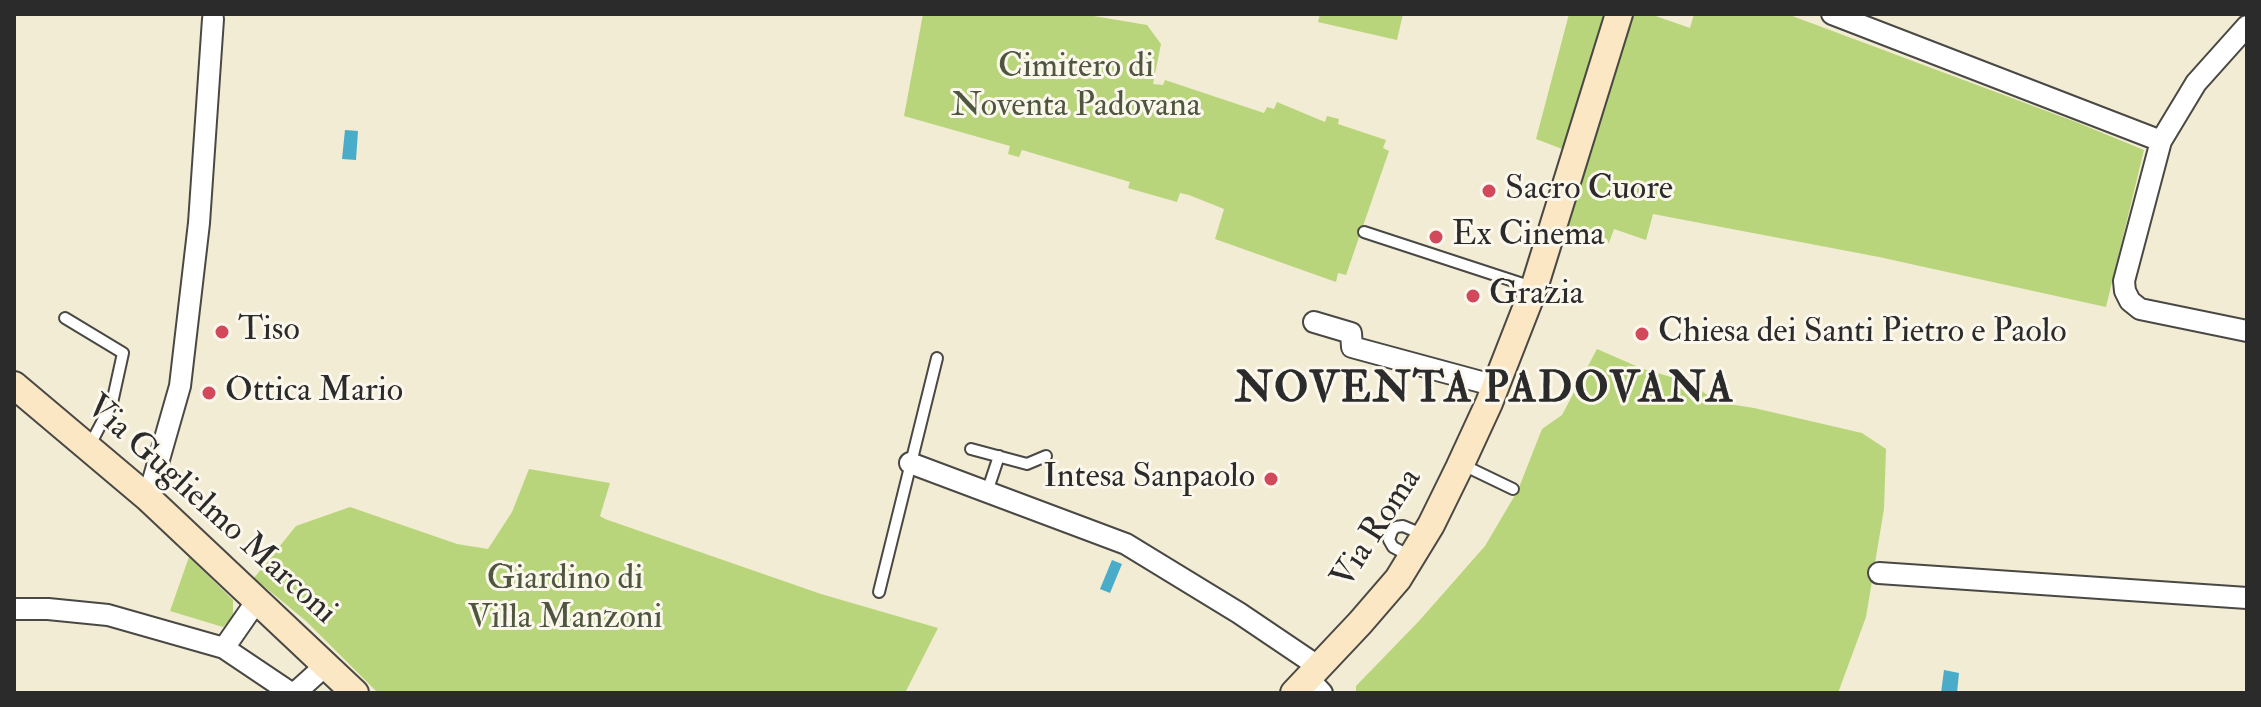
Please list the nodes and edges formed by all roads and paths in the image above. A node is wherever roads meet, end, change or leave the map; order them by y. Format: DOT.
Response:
graph roads {
  1 [pos="1619,14"];
  2 [pos="1832,14"];
  3 [pos="213,19"];
  4 [pos="1873,21"];
  5 [pos="2247,26"];
  6 [pos="2161,141"];
  7 [pos="1364,232"];
  8 [pos="1534,288"];
  9 [pos="65,318"];
  10 [pos="1314,322"];
  11 [pos="2247,331"];
  12 [pos="937,358"];
  13 [pos="14,385"];
  14 [pos="1496,386"];
  15 [pos="88,448"];
  16 [pos="971,449"];
  17 [pos="999,456"];
  18 [pos="1046,456"];
  19 [pos="910,463"];
  20 [pos="1461,464"];
  21 [pos="1513,489"];
  22 [pos="987,492"];
  23 [pos="148,498"];
  24 [pos="1879,573"];
  25 [pos="879,592"];
  26 [pos="2247,598"];
  27 [pos="258,599"];
  28 [pos="14,609"];
  29 [pos="224,648"];
  30 [pos="326,665"];
  31 [pos="1311,683"];
  32 [pos="293,693"];
  33 [pos="355,693"];
  1 -- 8 [label="street, Via Roma"];
  2 -- 4 [label="street"];
  3 -- 23 [label="street"];
  4 -- 6 [label="street"];
  5 -- 6 [label="street"];
  6 -- 11 [label="street"];
  7 -- 8 [label="lane"];
  8 -- 14 [label="street, Via Roma"];
  9 -- 15 [label="lane"];
  10 -- 14 [label="street"];
  12 -- 19 [label="lane"];
  13 -- 15 [label="street, Via Guglielmo Marconi"];
  14 -- 20 [label="street, Via Roma"];
  15 -- 23 [label="street, Via Guglielmo Marconi"];
  16 -- 17 [label="lane"];
  17 -- 18 [label="lane"];
  17 -- 22 [label="lane"];
  19 -- 22 [label="street"];
  19 -- 25 [label="lane"];
  20 -- 21 [label="lane"];
  20 -- 31 [label="street, Via Roma"];
  22 -- 31 [label="street"];
  23 -- 27 [label="street, Via Guglielmo Marconi"];
  24 -- 26 [label="street"];
  27 -- 29 [label="street"];
  27 -- 30 [label="street, Via Guglielmo Marconi"];
  28 -- 29 [label="street"];
  29 -- 32 [label="street"];
  30 -- 32 [label="street"];
  30 -- 33 [label="street, Via Guglielmo Marconi"];
}
